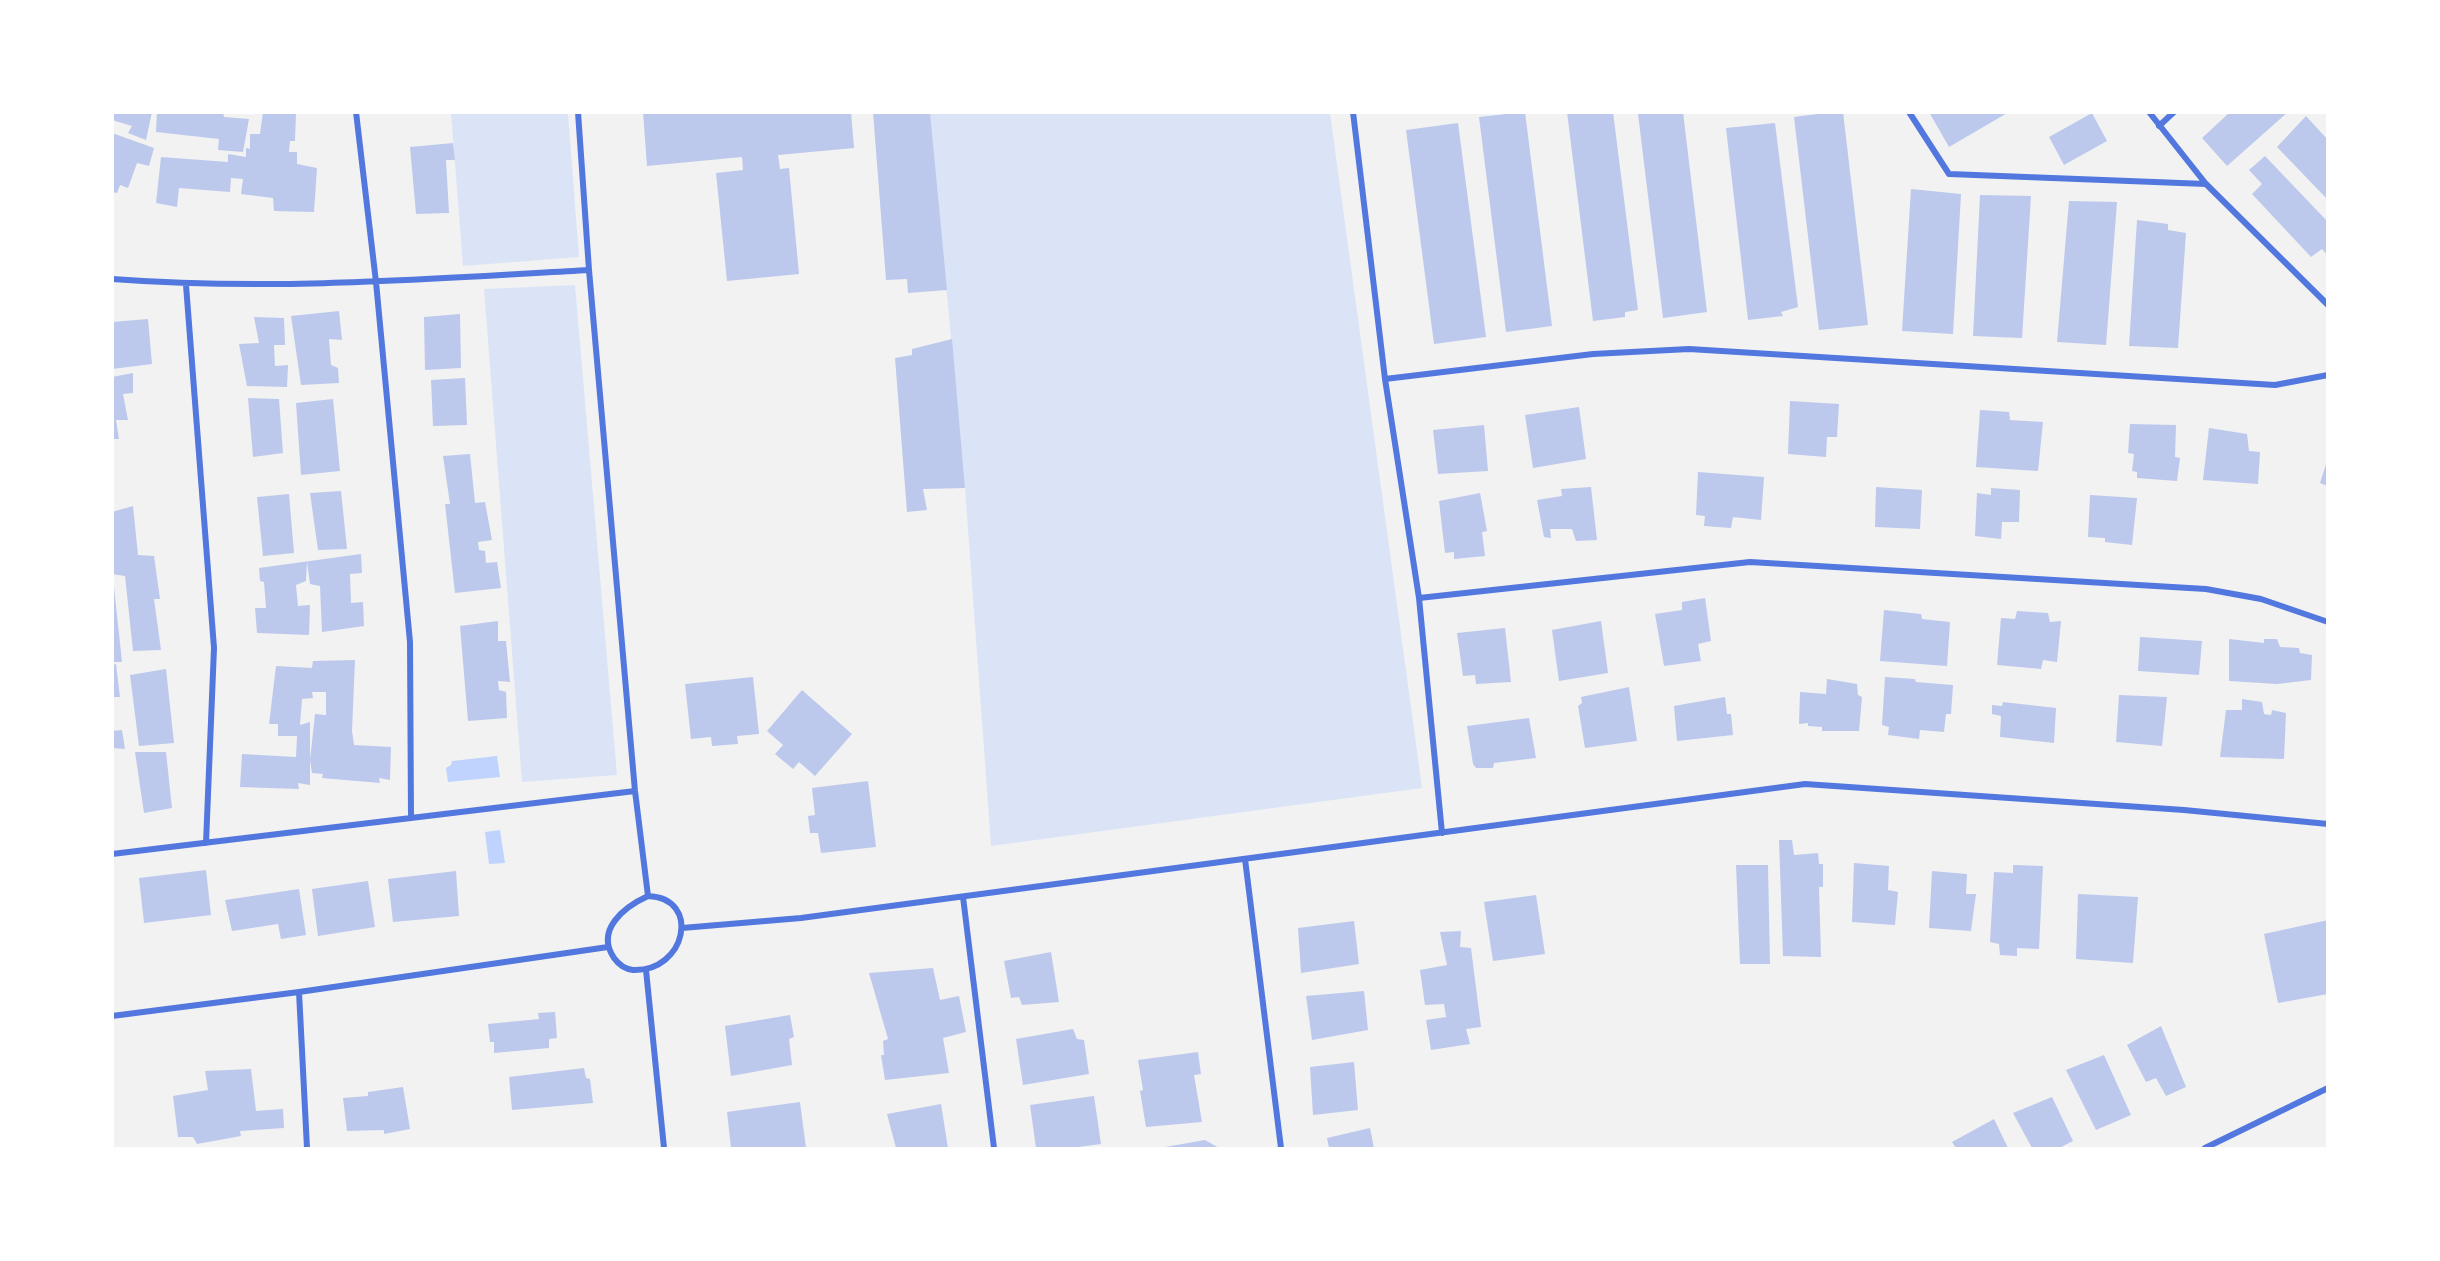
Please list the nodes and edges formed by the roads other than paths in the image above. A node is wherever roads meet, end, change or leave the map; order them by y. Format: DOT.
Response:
graph roads {
  1 [pos="356,112"];
  2 [pos="578,112"];
  3 [pos="1353,112"];
  4 [pos="1909,112"];
  5 [pos="2149,112"];
  6 [pos="2174,112"];
  7 [pos="2159,126"];
  8 [pos="2206,184"];
  9 [pos="589,270"];
  10 [pos="112,279"];
  11 [pos="376,282"];
  12 [pos="186,285"];
  13 [pos="2328,305"];
  14 [pos="2328,375"];
  15 [pos="1385,379"];
  16 [pos="1419,598"];
  17 [pos="2328,622"];
  18 [pos="635,790"];
  19 [pos="411,817"];
  20 [pos="2328,824"];
  21 [pos="1442,833"];
  22 [pos="206,843"];
  23 [pos="112,854"];
  24 [pos="1245,859"];
  25 [pos="648,896"];
  26 [pos="963,897"];
  27 [pos="682,928"];
  28 [pos="608,947"];
  29 [pos="646,970"];
  30 [pos="299,992"];
  31 [pos="112,1016"];
  32 [pos="2328,1088"];
  33 [pos="307,1149"];
  34 [pos="664,1149"];
  35 [pos="994,1149"];
  36 [pos="1281,1149"];
  37 [pos="2205,1149"];
  1 -- 11 [label="street"];
  2 -- 9 [label="street"];
  3 -- 15 [label="street"];
  4 -- 8 [label="street"];
  5 -- 7 [label="street"];
  6 -- 7 [label="street"];
  7 -- 8 [label="street"];
  8 -- 13 [label="street"];
  9 -- 11 [label="street"];
  9 -- 18 [label="street"];
  10 -- 12 [label="street"];
  11 -- 12 [label="street"];
  11 -- 19 [label="street"];
  12 -- 22 [label="street"];
  14 -- 15 [label="street"];
  15 -- 16 [label="street"];
  16 -- 17 [label="street"];
  16 -- 21 [label="street"];
  18 -- 19 [label="street"];
  18 -- 25 [label="street"];
  19 -- 22 [label="street"];
  20 -- 21 [label="street"];
  21 -- 24 [label="street"];
  22 -- 23 [label="street"];
  24 -- 26 [label="street"];
  24 -- 36 [label="street"];
  25 -- 27 [label="street"];
  25 -- 28 [label="street"];
  26 -- 27 [label="street"];
  26 -- 35 [label="street"];
  27 -- 29 [label="street"];
  28 -- 29 [label="street"];
  28 -- 30 [label="street"];
  29 -- 34 [label="street"];
  30 -- 31 [label="street"];
  30 -- 33 [label="street"];
  32 -- 37 [label="street"];
}
